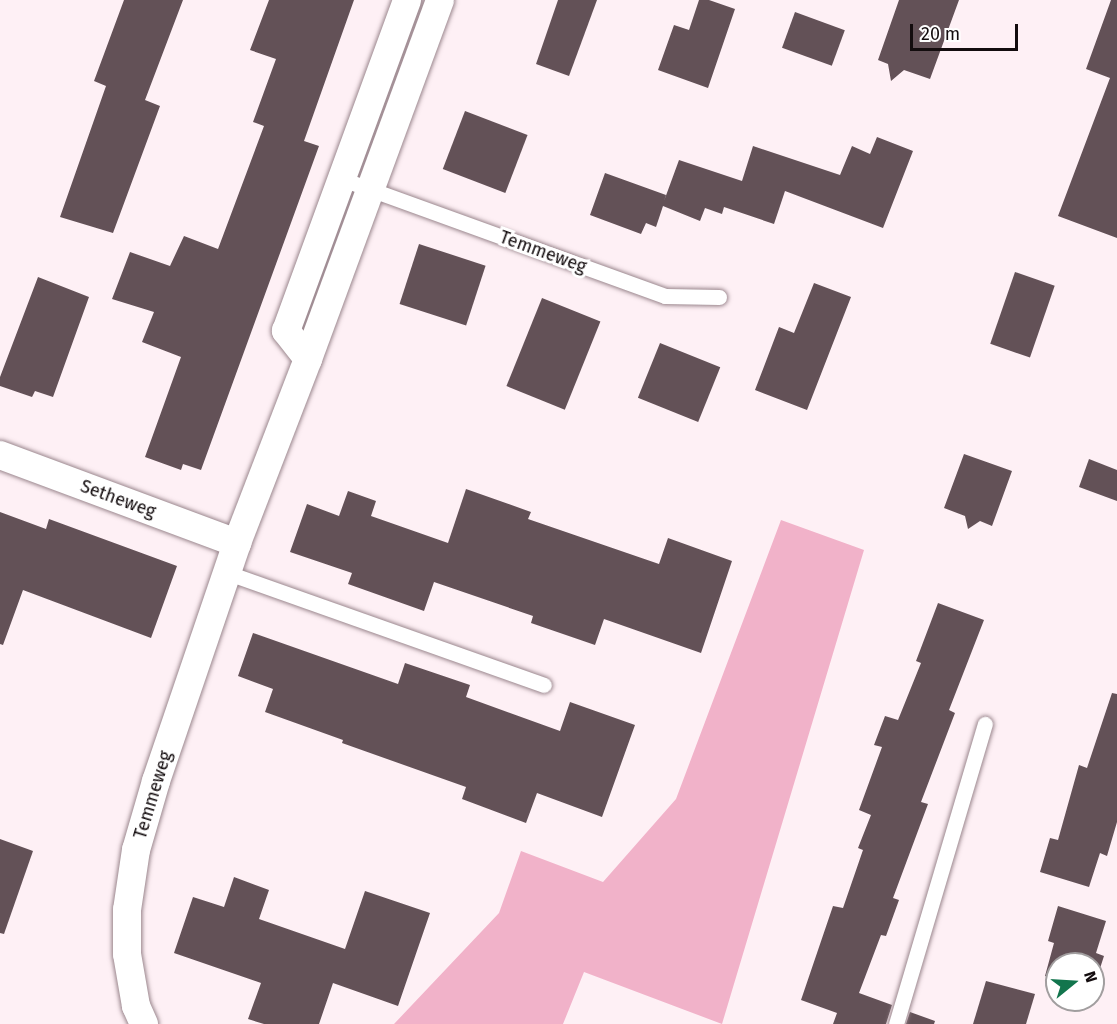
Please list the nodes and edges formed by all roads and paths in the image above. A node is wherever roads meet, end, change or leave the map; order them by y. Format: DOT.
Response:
graph roads {
  1 [pos="407,0"];
  2 [pos="440,0"];
  3 [pos="342,179"];
  4 [pos="370,189"];
  5 [pos="718,297"];
  6 [pos="308,359"];
  7 [pos="0,455"];
  8 [pos="237,543"];
  9 [pos="228,573"];
  10 [pos="544,685"];
  11 [pos="985,724"];
  12 [pos="144,1024"];
  13 [pos="896,1024"];
  1 -- 3 [label="street"];
  2 -- 4 [label="street, Temmeweg"];
  3 -- 4 [label="lane, Temmeweg"];
  3 -- 6 [label="street"];
  4 -- 5 [label="lane, Temmeweg"];
  4 -- 6 [label="street, Temmeweg"];
  6 -- 8 [label="street, Temmeweg"];
  7 -- 8 [label="street, Setheweg"];
  8 -- 9 [label="street, Temmeweg"];
  9 -- 10 [label="lane"];
  9 -- 12 [label="street, Temmeweg"];
  11 -- 13 [label="lane"];
}
